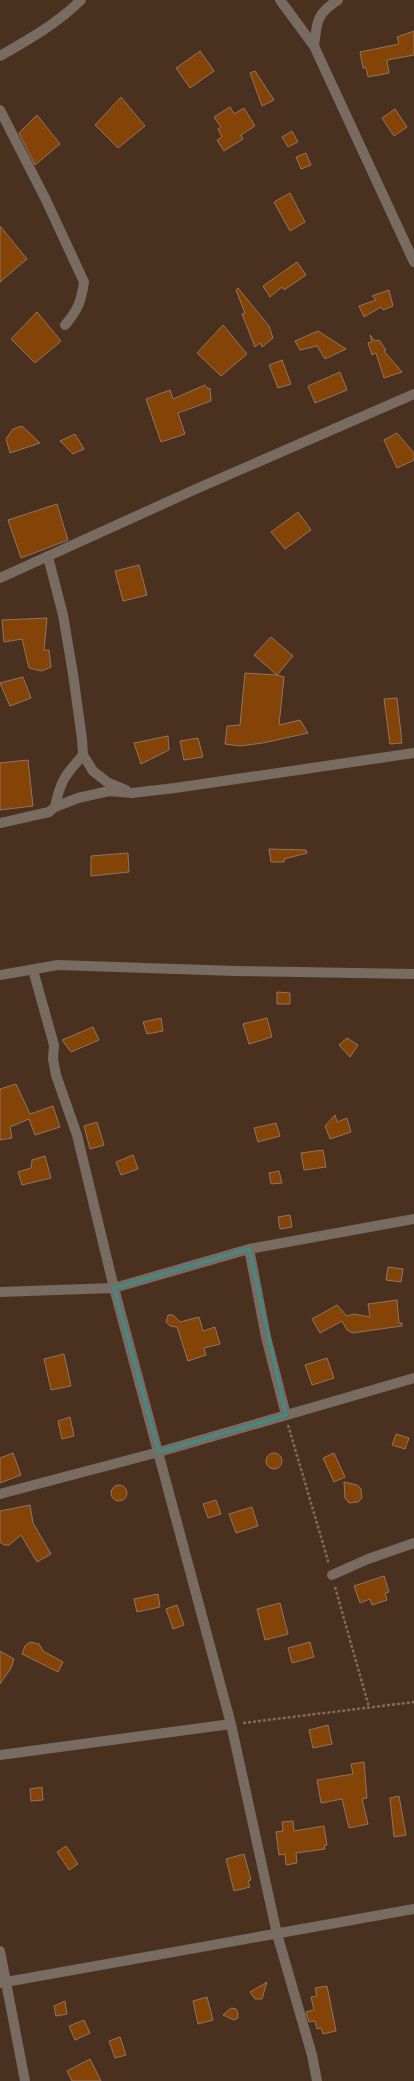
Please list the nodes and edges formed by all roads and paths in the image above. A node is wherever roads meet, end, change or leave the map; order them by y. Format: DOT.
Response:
graph roads {
  1 [pos="81,0"];
  2 [pos="280,0"];
  3 [pos="338,0"];
  4 [pos="314,46"];
  5 [pos="0,56"];
  6 [pos="0,110"];
  7 [pos="414,262"];
  8 [pos="65,325"];
  9 [pos="414,394"];
  10 [pos="48,557"];
  11 [pos="0,578"];
  12 [pos="414,753"];
  13 [pos="83,755"];
  14 [pos="132,793"];
  15 [pos="55,807"];
  16 [pos="0,823"];
  17 [pos="33,970"];
  18 [pos="414,974"];
  19 [pos="0,975"];
  20 [pos="414,1219"];
  21 [pos="249,1249"];
  22 [pos="114,1288"];
  23 [pos="0,1292"];
  24 [pos="414,1378"];
  25 [pos="286,1415"];
  26 [pos="159,1452"];
  27 [pos="0,1494"];
  28 [pos="414,1543"];
  29 [pos="332,1575"];
  30 [pos="414,1702"];
  31 [pos="368,1707"];
  32 [pos="231,1724"];
  33 [pos="0,1755"];
  34 [pos="414,1909"];
  35 [pos="277,1934"];
  36 [pos="0,1951"];
  37 [pos="3,1983"];
  38 [pos="25,2081"];
  39 [pos="317,2081"];
  1 -- 5 [label="street"];
  2 -- 4 [label="street"];
  3 -- 4 [label="street"];
  4 -- 7 [label="street"];
  6 -- 8 [label="street"];
  9 -- 10 [label="street"];
  10 -- 11 [label="street"];
  10 -- 13 [label="street"];
  12 -- 14 [label="street"];
  13 -- 14 [label="street"];
  13 -- 15 [label="street"];
  14 -- 15 [label="street"];
  15 -- 16 [label="street"];
  17 -- 18 [label="street"];
  17 -- 19 [label="street"];
  17 -- 22 [label="street"];
  20 -- 21 [label="street"];
  21 -- 22 [label="street"];
  21 -- 25 [label="street"];
  22 -- 23 [label="street"];
  22 -- 26 [label="street"];
  24 -- 25 [label="street"];
  25 -- 26 [label="street"];
  25 -- 29 [label="path"];
  26 -- 27 [label="street"];
  26 -- 32 [label="street"];
  28 -- 29 [label="street"];
  29 -- 31 [label="path"];
  30 -- 31 [label="path"];
  31 -- 32 [label="path"];
  32 -- 33 [label="street"];
  32 -- 35 [label="street"];
  34 -- 35 [label="street"];
  35 -- 37 [label="street"];
  35 -- 39 [label="street"];
  36 -- 37 [label="street"];
  37 -- 38 [label="street"];
}
